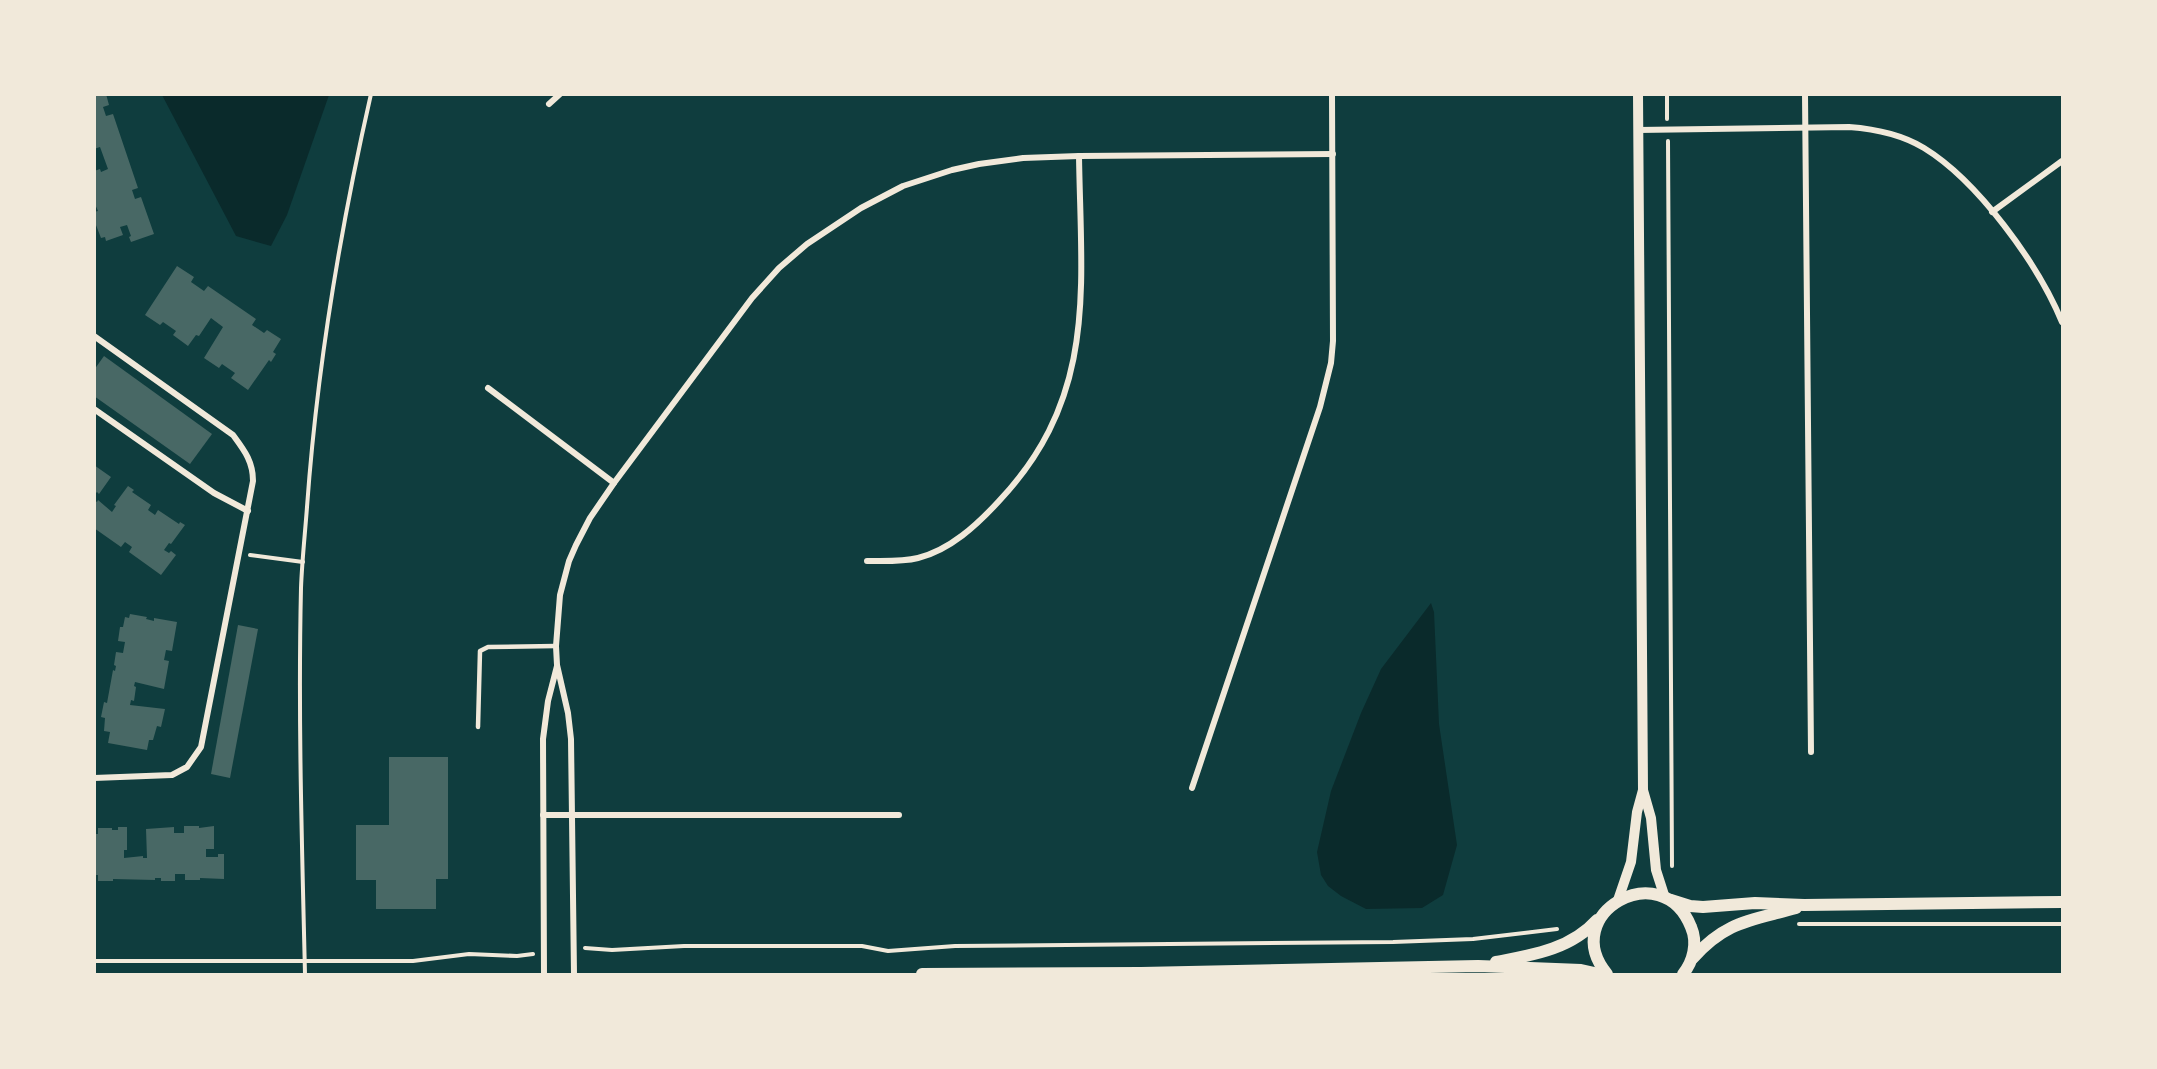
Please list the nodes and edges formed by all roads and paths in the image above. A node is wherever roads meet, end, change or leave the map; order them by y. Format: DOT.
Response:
graph roads {
  1 [pos="371,94"];
  2 [pos="560,94"];
  3 [pos="1332,94"];
  4 [pos="1638,94"];
  5 [pos="1667,94"];
  6 [pos="1805,94"];
  7 [pos="549,104"];
  8 [pos="1806,128"];
  9 [pos="1638,130"];
  10 [pos="1667,130"];
  11 [pos="1333,153"];
  12 [pos="1079,156"];
  13 [pos="2062,161"];
  14 [pos="1992,212"];
  15 [pos="2062,322"];
  16 [pos="94,336"];
  17 [pos="488,388"];
  18 [pos="94,409"];
  19 [pos="614,483"];
  20 [pos="248,512"];
  21 [pos="240,554"];
  22 [pos="867,561"];
  23 [pos="303,562"];
  24 [pos="556,646"];
  25 [pos="557,665"];
  26 [pos="478,727"];
  27 [pos="1811,752"];
  28 [pos="94,778"];
  29 [pos="1192,788"];
  30 [pos="1643,790"];
  31 [pos="543,815"];
  32 [pos="571,815"];
  33 [pos="899,815"];
  34 [pos="1655,862"];
  35 [pos="1672,862"];
  36 [pos="1672,873"];
  37 [pos="1668,899"];
  38 [pos="1618,900"];
  39 [pos="2062,902"];
  40 [pos="1804,905"];
  41 [pos="1602,915"];
  42 [pos="1795,924"];
  43 [pos="2062,924"];
  44 [pos="1560,928"];
  45 [pos="573,949"];
  46 [pos="544,952"];
  47 [pos="1692,959"];
  48 [pos="94,961"];
  49 [pos="304,961"];
  50 [pos="1471,969"];
  51 [pos="1252,973"];
  52 [pos="1014,974"];
  53 [pos="305,975"];
  54 [pos="544,975"];
  55 [pos="574,975"];
  56 [pos="922,975"];
  57 [pos="1599,975"];
  58 [pos="1607,975"];
  59 [pos="1683,975"];
  1 -- 23 [label="path"];
  2 -- 7 [label="street"];
  3 -- 11 [label="street"];
  4 -- 9 [label="street"];
  5 -- 10 [label="path"];
  6 -- 8 [label="street"];
  8 -- 10 [label="street"];
  8 -- 14 [label="street"];
  8 -- 27 [label="street"];
  9 -- 10 [label="street"];
  9 -- 30 [label="street"];
  10 -- 35 [label="path"];
  11 -- 12 [label="street"];
  11 -- 29 [label="street"];
  12 -- 19 [label="street"];
  12 -- 22 [label="street"];
  13 -- 14 [label="street"];
  14 -- 15 [label="street"];
  16 -- 20 [label="street"];
  17 -- 19 [label="street"];
  18 -- 20 [label="street"];
  19 -- 24 [label="street"];
  20 -- 21 [label="street"];
  21 -- 23 [label="path"];
  21 -- 28 [label="street"];
  23 -- 49 [label="path"];
  24 -- 25 [label="street"];
  24 -- 26 [label="lane"];
  25 -- 31 [label="street"];
  25 -- 32 [label="street"];
  30 -- 34 [label="street"];
  30 -- 38 [label="street"];
  31 -- 32 [label="street"];
  31 -- 46 [label="street"];
  32 -- 33 [label="street"];
  32 -- 45 [label="street"];
  34 -- 35 [label="path"];
  34 -- 37 [label="street"];
  35 -- 36 [label="path"];
  37 -- 38 [label="main road"];
  37 -- 40 [label="main road"];
  37 -- 47 [label="main road"];
  38 -- 41 [label="main road"];
  39 -- 40 [label="main road"];
  40 -- 47 [label="main road"];
  41 -- 50 [label="main road"];
  41 -- 58 [label="main road"];
  42 -- 43 [label="path"];
  44 -- 45 [label="path"];
  45 -- 55 [label="street"];
  46 -- 49 [label="path"];
  46 -- 54 [label="street"];
  47 -- 59 [label="main road"];
  48 -- 49 [label="path"];
  49 -- 53 [label="path"];
  50 -- 51 [label="main road"];
  50 -- 57 [label="main road"];
  51 -- 52 [label="main road"];
  52 -- 56 [label="main road"];
}
